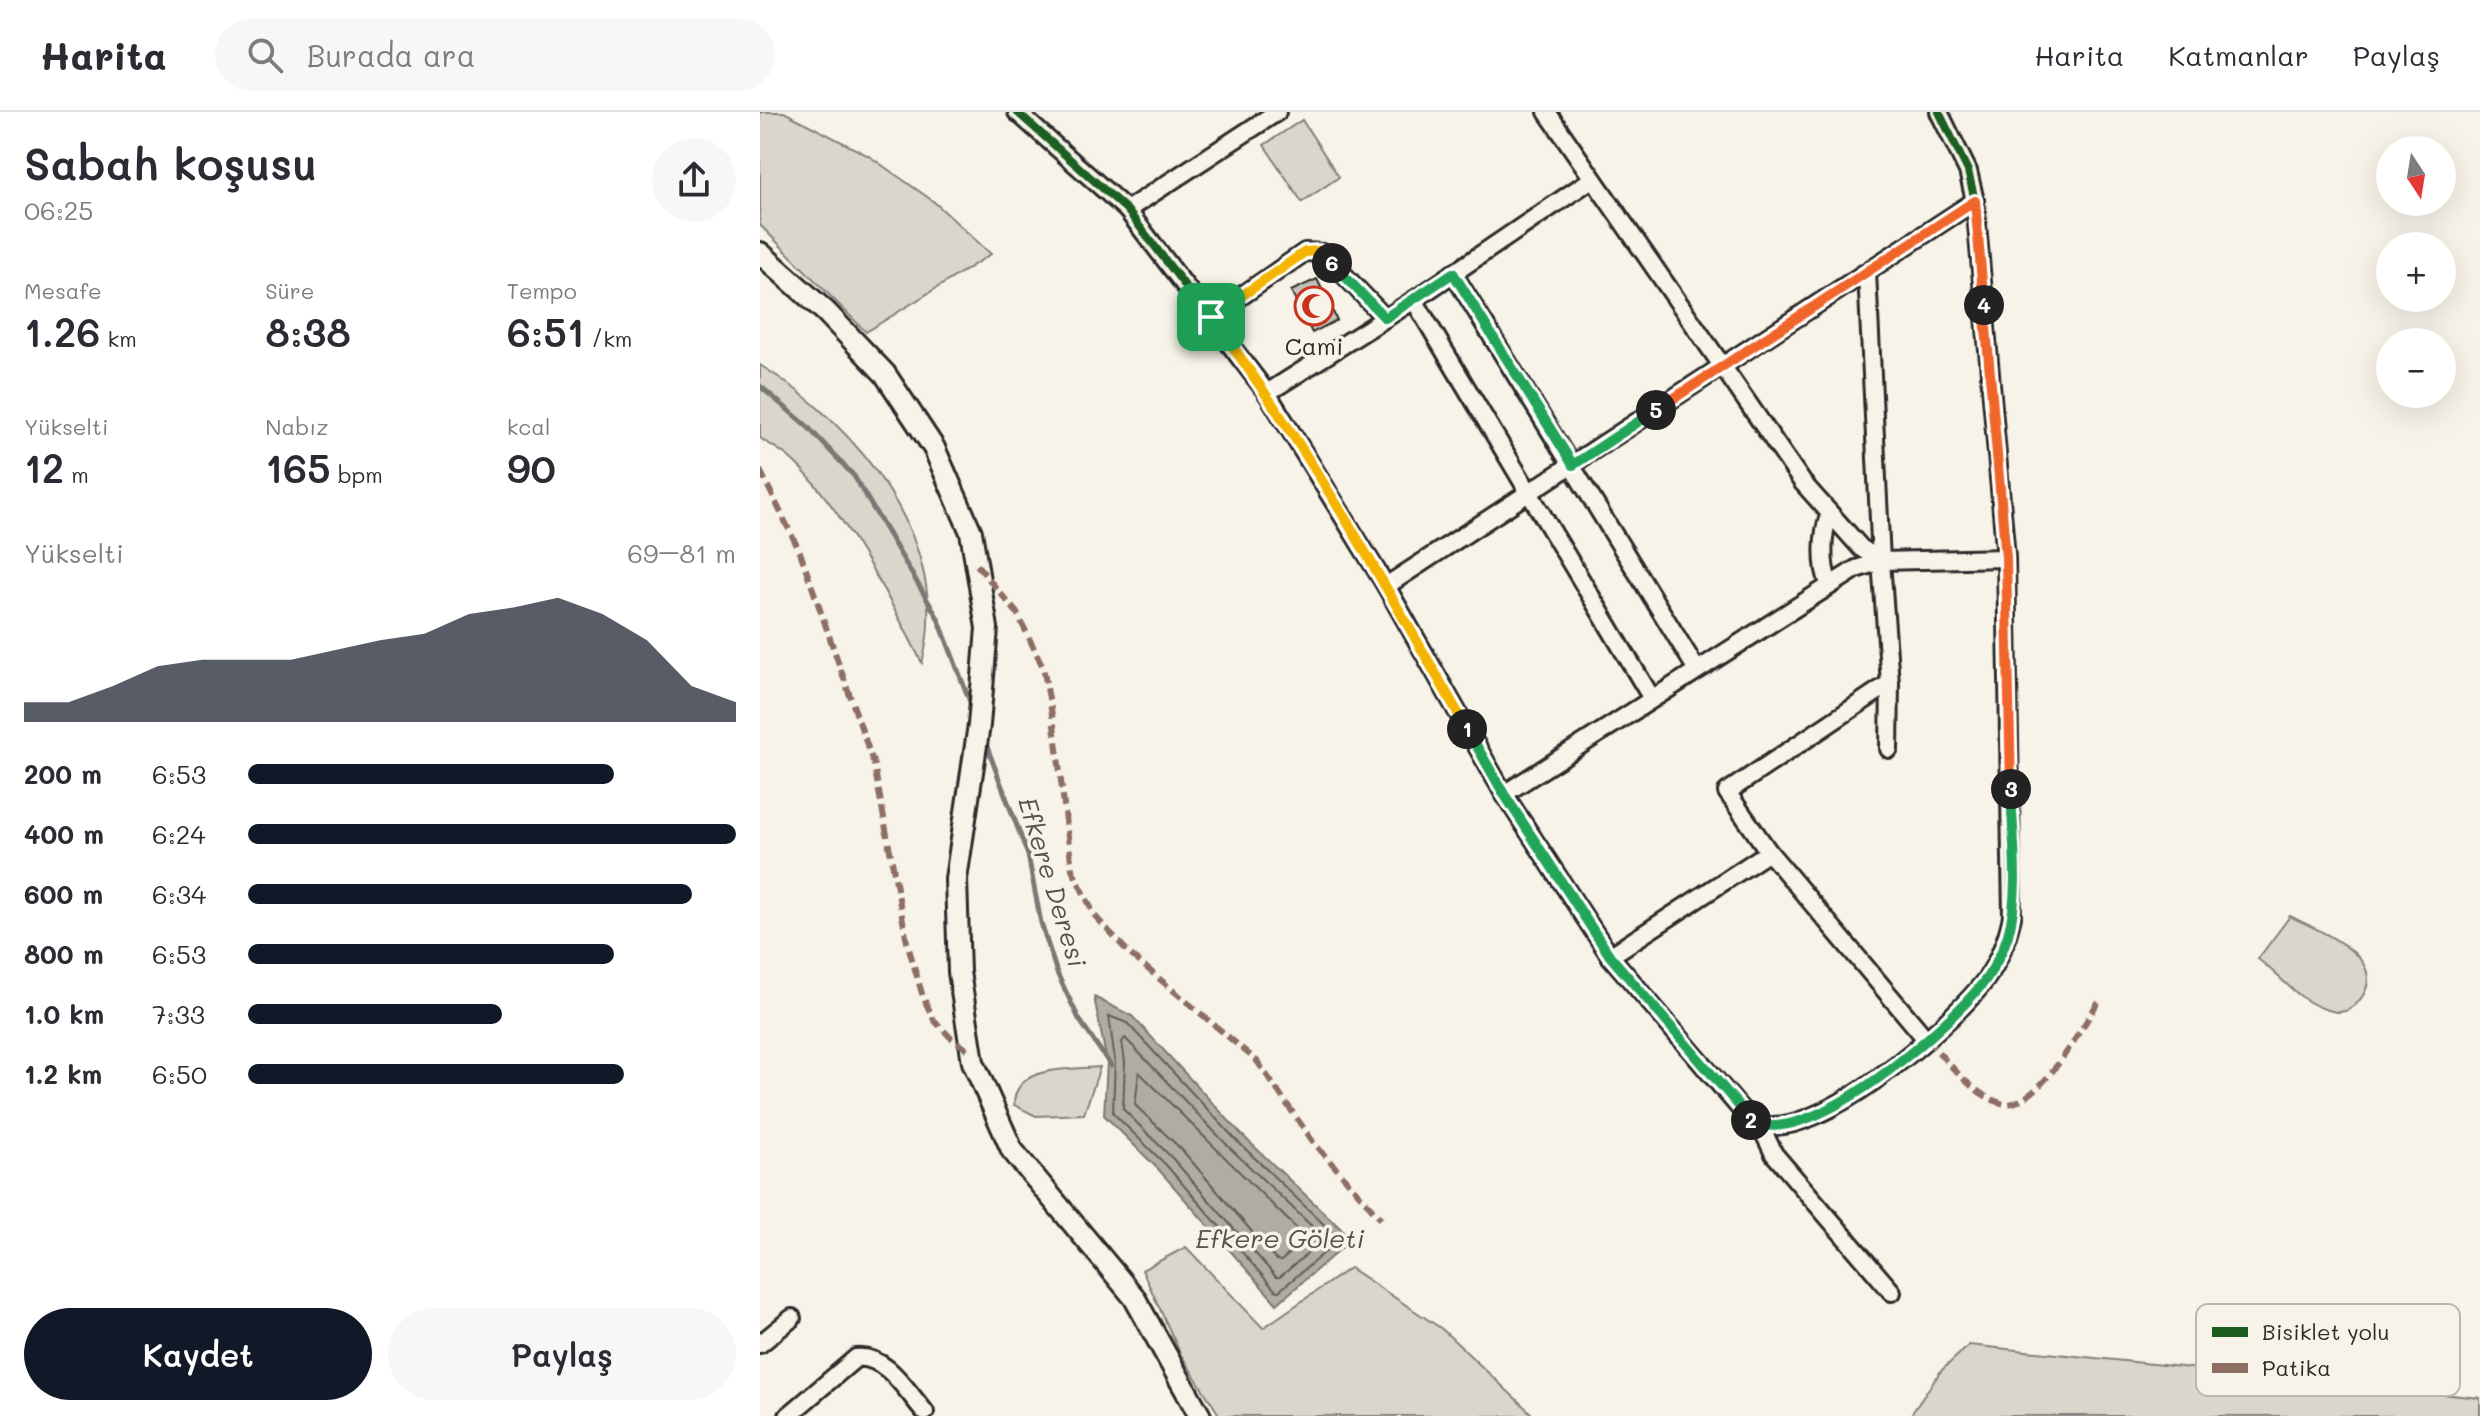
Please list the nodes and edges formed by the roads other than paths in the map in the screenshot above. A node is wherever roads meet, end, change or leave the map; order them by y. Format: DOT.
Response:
graph roads {
  1 [pos="1017,112"];
  2 [pos="1277,112"];
  3 [pos="1547,112"];
  4 [pos="1939,112"];
  5 [pos="1592,179"];
  6 [pos="1975,201"];
  7 [pos="1127,210"];
  8 [pos="760,253"];
  9 [pos="1867,272"];
  10 [pos="1453,273"];
  11 [pos="1414,300"];
  12 [pos="1211,317"];
  13 [pos="1385,318"];
  14 [pos="1723,365"];
  15 [pos="1267,393"];
  16 [pos="1573,465"];
  17 [pos="1532,493"];
  18 [pos="1829,516"];
  19 [pos="2006,558"];
  20 [pos="1881,561"];
  21 [pos="1829,583"];
  22 [pos="1386,586"];
  23 [pos="1697,670"];
  24 [pos="1890,683"];
  25 [pos="1651,697"];
  26 [pos="1889,749"];
  27 [pos="1504,794"];
  28 [pos="1769,852"];
  29 [pos="1610,956"];
  30 [pos="1926,1039"];
  31 [pos="1761,1127"];
  32 [pos="1892,1292"];
  33 [pos="792,1318"];
  34 [pos="760,1344"];
  35 [pos="925,1412"];
  36 [pos="788,1416"];
  37 [pos="1200,1416"];
  1 -- 7 [label="street"];
  2 -- 7 [label="street"];
  3 -- 5 [label="street"];
  4 -- 6 [label="street"];
  5 -- 10 [label="street"];
  5 -- 14 [label="street"];
  6 -- 9 [label="street"];
  6 -- 19 [label="street"];
  7 -- 12 [label="street"];
  8 -- 37 [label="street"];
  9 -- 14 [label="street"];
  9 -- 20 [label="street"];
  10 -- 11 [label="street"];
  10 -- 16 [label="street"];
  11 -- 13 [label="street"];
  11 -- 17 [label="street"];
  12 -- 13 [label="street"];
  12 -- 15 [label="street"];
  13 -- 15 [label="street"];
  14 -- 16 [label="street"];
  14 -- 18 [label="street"];
  15 -- 22 [label="street"];
  16 -- 17 [label="street"];
  16 -- 23 [label="street"];
  17 -- 22 [label="street"];
  17 -- 25 [label="street"];
  18 -- 20 [label="street"];
  18 -- 21 [label="street"];
  19 -- 20 [label="street"];
  19 -- 30 [label="street"];
  20 -- 21 [label="street"];
  20 -- 24 [label="street"];
  21 -- 23 [label="street"];
  22 -- 27 [label="street"];
  23 -- 25 [label="street"];
  24 -- 26 [label="street"];
  24 -- 28 [label="street"];
  25 -- 27 [label="street"];
  27 -- 29 [label="street"];
  28 -- 29 [label="street"];
  28 -- 30 [label="street"];
  29 -- 31 [label="street"];
  30 -- 31 [label="street"];
  31 -- 32 [label="street"];
  33 -- 34 [label="street"];
  35 -- 36 [label="street"];
}
